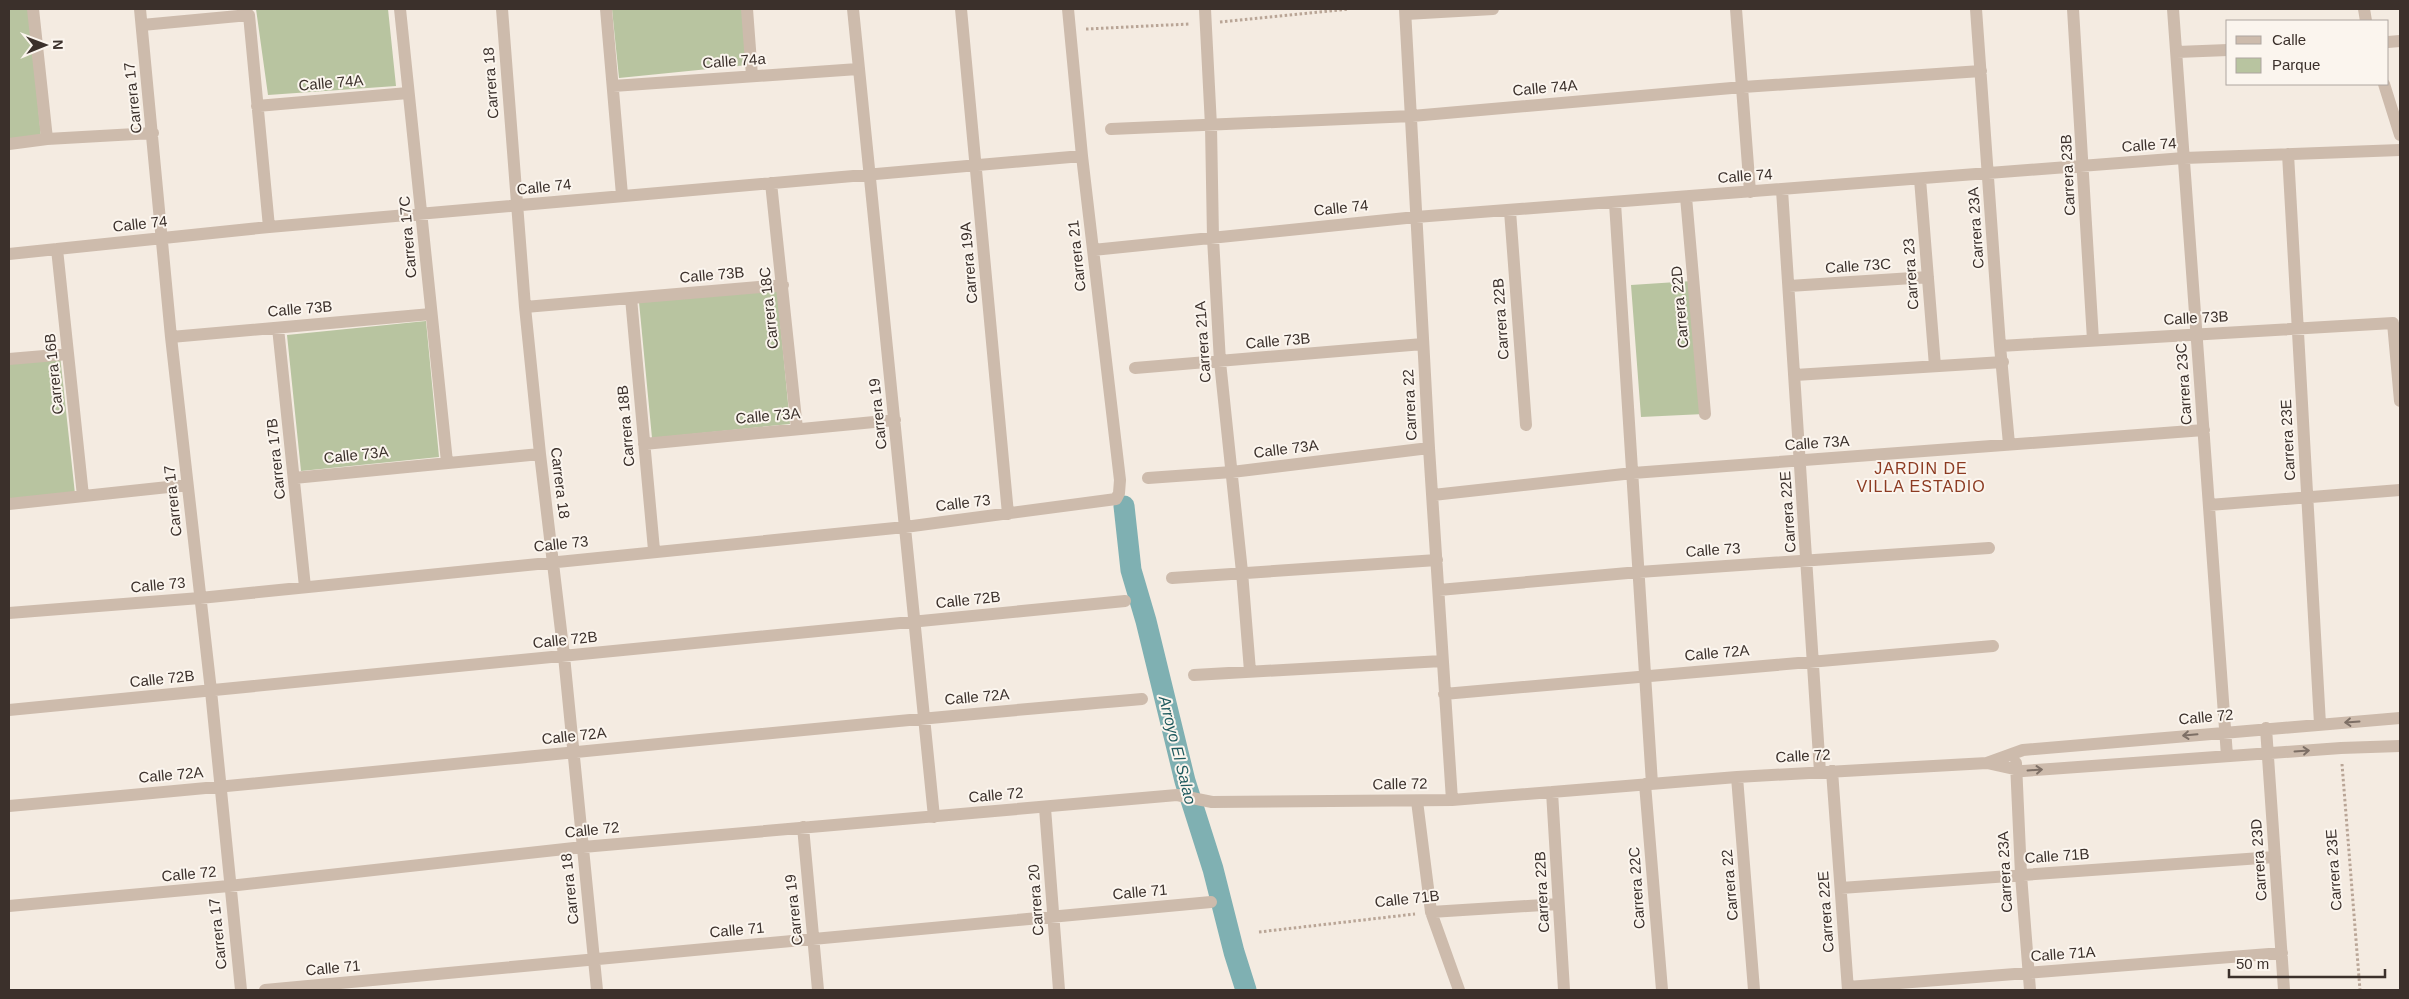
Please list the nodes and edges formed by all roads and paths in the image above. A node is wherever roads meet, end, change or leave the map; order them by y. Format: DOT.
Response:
graph roads {
  1 [pos="34,9"];
  2 [pos="140,9"];
  3 [pos="400,9"];
  4 [pos="502,9"];
  5 [pos="606,9"];
  6 [pos="747,9"];
  7 [pos="853,9"];
  8 [pos="961,9"];
  9 [pos="1068,9"];
  10 [pos="1205,9"];
  11 [pos="1349,9"];
  12 [pos="1493,9"];
  13 [pos="1736,9"];
  14 [pos="1976,9"];
  15 [pos="2073,9"];
  16 [pos="2174,9"];
  17 [pos="1406,11"];
  18 [pos="1206,23"];
  19 [pos="142,25"];
  20 [pos="1103,28"];
  21 [pos="2226,50"];
  22 [pos="2177,52"];
  23 [pos="858,69"];
  24 [pos="1981,71"];
  25 [pos="752,76"];
  26 [pos="2384,85"];
  27 [pos="613,86"];
  28 [pos="1743,87"];
  29 [pos="408,93"];
  30 [pos="257,106"];
  31 [pos="1412,116"];
  32 [pos="1212,126"];
  33 [pos="1111,130"];
  34 [pos="153,133"];
  35 [pos="2400,135"];
  36 [pos="47,139"];
  37 [pos="9,144"];
  38 [pos="2400,150"];
  39 [pos="2288,154"];
  40 [pos="1082,156"];
  41 [pos="2184,158"];
  42 [pos="977,164"];
  43 [pos="2084,166"];
  44 [pos="1988,174"];
  45 [pos="868,175"];
  46 [pos="1920,179"];
  47 [pos="771,184"];
  48 [pos="1782,190"];
  49 [pos="1750,192"];
  50 [pos="622,195"];
  51 [pos="1686,197"];
  52 [pos="1615,203"];
  53 [pos="517,206"];
  54 [pos="1510,211"];
  55 [pos="422,213"];
  56 [pos="1416,217"];
  57 [pos="270,227"];
  58 [pos="162,238"];
  59 [pos="1213,238"];
  60 [pos="58,249"];
  61 [pos="1093,250"];
  62 [pos="9,254"];
  63 [pos="1928,277"];
  64 [pos="783,285"];
  65 [pos="1789,286"];
  66 [pos="631,298"];
  67 [pos="525,307"];
  68 [pos="431,314"];
  69 [pos="278,328"];
  70 [pos="2298,329"];
  71 [pos="2197,334"];
  72 [pos="171,337"];
  73 [pos="2093,340"];
  74 [pos="1423,344"];
  75 [pos="2000,346"];
  76 [pos="68,354"];
  77 [pos="9,359"];
  78 [pos="1220,362"];
  79 [pos="2003,362"];
  80 [pos="1934,366"];
  81 [pos="1135,368"];
  82 [pos="1795,375"];
  83 [pos="2400,401"];
  84 [pos="1705,414"];
  85 [pos="895,420"];
  86 [pos="1526,425"];
  87 [pos="798,429"];
  88 [pos="2204,430"];
  89 [pos="644,444"];
  90 [pos="2009,444"];
  91 [pos="1429,448"];
  92 [pos="540,454"];
  93 [pos="1801,460"];
  94 [pos="447,462"];
  95 [pos="1232,472"];
  96 [pos="1633,473"];
  97 [pos="294,478"];
  98 [pos="1148,478"];
  99 [pos="187,485"];
  100 [pos="2400,490"];
  101 [pos="1433,495"];
  102 [pos="83,496"];
  103 [pos="2307,498"];
  104 [pos="1116,499"];
  105 [pos="9,504"];
  106 [pos="2209,505"];
  107 [pos="1008,514"];
  108 [pos="905,527"];
  109 [pos="1989,548"];
  110 [pos="654,550"];
  111 [pos="1437,560"];
  112 [pos="1807,560"];
  113 [pos="554,561"];
  114 [pos="1242,572"];
  115 [pos="1639,572"];
  116 [pos="1172,578"];
  117 [pos="305,587"];
  118 [pos="1439,590"];
  119 [pos="200,598"];
  120 [pos="1125,601"];
  121 [pos="9,614"];
  122 [pos="915,622"];
  123 [pos="1993,646"];
  124 [pos="564,656"];
  125 [pos="1442,661"];
  126 [pos="1814,661"];
  127 [pos="1250,671"];
  128 [pos="1194,675"];
  129 [pos="1645,675"];
  130 [pos="211,691"];
  131 [pos="1444,694"];
  132 [pos="1142,699"];
  133 [pos="9,710"];
  134 [pos="924,718"];
  135 [pos="2400,718"];
  136 [pos="2320,724"];
  137 [pos="2266,728"];
  138 [pos="2225,731"];
  139 [pos="2400,746"];
  140 [pos="2341,748"];
  141 [pos="574,752"];
  142 [pos="2016,752"];
  143 [pos="2268,753"];
  144 [pos="2227,756"];
  145 [pos="1987,763"];
  146 [pos="2016,770"];
  147 [pos="1826,771"];
  148 [pos="1737,777"];
  149 [pos="1648,784"];
  150 [pos="220,787"];
  151 [pos="1552,792"];
  152 [pos="1452,800"];
  153 [pos="1417,801"];
  154 [pos="9,806"];
  155 [pos="1045,808"];
  156 [pos="934,817"];
  157 [pos="803,827"];
  158 [pos="583,848"];
  159 [pos="2275,857"];
  160 [pos="2021,875"];
  161 [pos="229,886"];
  162 [pos="1841,888"];
  163 [pos="1211,902"];
  164 [pos="1558,904"];
  165 [pos="9,906"];
  166 [pos="1431,912"];
  167 [pos="1053,917"];
  168 [pos="1259,932"];
  169 [pos="814,939"];
  170 [pos="2282,954"];
  171 [pos="594,960"];
  172 [pos="2029,973"];
  173 [pos="1848,989"];
  174 [pos="240,990"];
  175 [pos="265,990"];
  176 [pos="596,990"];
  177 [pos="818,990"];
  178 [pos="1059,990"];
  179 [pos="1459,990"];
  180 [pos="1564,990"];
  181 [pos="1662,990"];
  182 [pos="1754,990"];
  183 [pos="2030,990"];
  184 [pos="2284,990"];
  185 [pos="2360,990"];
  1 -- 36 [label="street"];
  2 -- 19 [label="street, Carrera 17"];
  3 -- 29 [label="street, Carrera 17C"];
  4 -- 53 [label="street, Carrera 18"];
  5 -- 27 [label="street"];
  6 -- 25 [label="street"];
  7 -- 23 [label="street, Carrera 19"];
  8 -- 42 [label="street, Carrera 19A"];
  9 -- 40 [label="street, Carrera 21"];
  10 -- 18 [label="street, Carrera 21A"];
  11 -- 18 [label="path"];
  12 -- 17 [label="street"];
  13 -- 28 [label="street"];
  14 -- 24 [label="street, Carrera 23A"];
  15 -- 43 [label="street, Carrera 23B"];
  16 -- 22 [label="street, Carrera 23C"];
  17 -- 31 [label="street, Carrera 22"];
  18 -- 20 [label="path"];
  18 -- 32 [label="street, Carrera 21A"];
  19 -- 30 [label="street"];
  19 -- 34 [label="street, Carrera 17"];
  21 -- 22 [label="street"];
  22 -- 41 [label="street, Carrera 23C"];
  23 -- 25 [label="street, Calle 74a"];
  23 -- 45 [label="street, Carrera 19"];
  24 -- 28 [label="street, Calle 74A"];
  24 -- 44 [label="street, Carrera 23A"];
  25 -- 27 [label="street, Calle 74a"];
  26 -- 35 [label="street"];
  27 -- 50 [label="street"];
  28 -- 31 [label="street, Calle 74A"];
  28 -- 49 [label="street"];
  29 -- 30 [label="street, Calle 74A"];
  29 -- 55 [label="street, Carrera 17C"];
  30 -- 57 [label="street"];
  31 -- 32 [label="street, Calle 74A"];
  31 -- 56 [label="street, Carrera 22"];
  32 -- 33 [label="street, Calle 74A"];
  32 -- 59 [label="street, Carrera 21A"];
  34 -- 36 [label="street"];
  34 -- 58 [label="street, Carrera 17"];
  36 -- 37 [label="street"];
  38 -- 39 [label="street, Calle 74"];
  39 -- 41 [label="street, Calle 74"];
  39 -- 70 [label="street, Carrera 23E"];
  40 -- 42 [label="street, Calle 74"];
  40 -- 61 [label="street, Carrera 21"];
  41 -- 43 [label="street, Calle 74"];
  41 -- 71 [label="street, Carrera 23C"];
  42 -- 45 [label="street, Calle 74"];
  42 -- 107 [label="street, Carrera 19A"];
  43 -- 44 [label="street, Calle 74"];
  43 -- 73 [label="street, Carrera 23B"];
  44 -- 46 [label="street, Calle 74"];
  44 -- 75 [label="street, Carrera 23A"];
  45 -- 47 [label="street, Calle 74"];
  45 -- 85 [label="street, Carrera 19"];
  46 -- 48 [label="street, Calle 74"];
  46 -- 63 [label="street, Carrera 23"];
  47 -- 50 [label="street, Calle 74"];
  47 -- 64 [label="street, Carrera 18C"];
  48 -- 49 [label="street, Calle 74"];
  48 -- 65 [label="street, Carrera 22E"];
  49 -- 51 [label="street, Calle 74"];
  50 -- 53 [label="street, Calle 74"];
  51 -- 52 [label="street, Calle 74"];
  51 -- 84 [label="street, Carrera 22D"];
  52 -- 54 [label="street, Calle 74"];
  52 -- 96 [label="street"];
  53 -- 55 [label="street, Calle 74"];
  53 -- 67 [label="street, Carrera 18"];
  54 -- 56 [label="street, Calle 74"];
  54 -- 86 [label="street, Carrera 22B"];
  55 -- 57 [label="street, Calle 74"];
  55 -- 68 [label="street, Carrera 17C"];
  56 -- 59 [label="street, Calle 74"];
  56 -- 74 [label="street, Carrera 22"];
  57 -- 58 [label="street, Calle 74"];
  58 -- 60 [label="street, Calle 74"];
  58 -- 72 [label="street, Carrera 17"];
  59 -- 61 [label="street, Calle 74"];
  59 -- 78 [label="street, Carrera 21A"];
  60 -- 62 [label="street, Calle 74"];
  60 -- 76 [label="street, Carrera 16B"];
  61 -- 104 [label="street, Carrera 21"];
  63 -- 65 [label="street, Calle 73C"];
  63 -- 80 [label="street, Carrera 23"];
  64 -- 66 [label="street, Calle 73B"];
  64 -- 87 [label="street, Carrera 18C"];
  65 -- 82 [label="street, Carrera 22E"];
  66 -- 67 [label="street, Calle 73B"];
  66 -- 89 [label="street, Carrera 18B"];
  67 -- 92 [label="street, Carrera 18"];
  68 -- 69 [label="street, Calle 73B"];
  68 -- 94 [label="street, Carrera 17C"];
  69 -- 72 [label="street, Calle 73B"];
  69 -- 97 [label="street, Carrera 17B"];
  70 -- 71 [label="street, Calle 73B"];
  70 -- 83 [label="street, Calle 73B"];
  70 -- 103 [label="street, Carrera 23E"];
  71 -- 73 [label="street, Calle 73B"];
  71 -- 88 [label="street, Carrera 23C"];
  72 -- 99 [label="street, Carrera 17"];
  73 -- 75 [label="street, Calle 73B"];
  74 -- 78 [label="street, Calle 73B"];
  74 -- 91 [label="street, Carrera 22"];
  75 -- 79 [label="street, Carrera 23A"];
  76 -- 77 [label="street"];
  76 -- 102 [label="street, Carrera 16B"];
  78 -- 81 [label="street, Calle 73B"];
  78 -- 95 [label="street, Carrera 21A"];
  79 -- 80 [label="street"];
  79 -- 90 [label="street, Carrera 23A"];
  80 -- 82 [label="street"];
  82 -- 93 [label="street, Carrera 22E"];
  85 -- 87 [label="street, Calle 73A"];
  85 -- 108 [label="street, Carrera 19"];
  87 -- 89 [label="street, Calle 73A"];
  88 -- 90 [label="street, Calle 73A"];
  88 -- 106 [label="street, Carrera 23C"];
  89 -- 110 [label="street, Carrera 18B"];
  90 -- 93 [label="street, Calle 73A"];
  91 -- 95 [label="street, Calle 73A"];
  91 -- 101 [label="street, Carrera 22"];
  92 -- 94 [label="street, Calle 73A"];
  92 -- 113 [label="street, Carrera 18"];
  93 -- 96 [label="street, Calle 73A"];
  93 -- 112 [label="street, Carrera 22E"];
  94 -- 97 [label="street, Calle 73A"];
  95 -- 98 [label="street, Calle 73A"];
  95 -- 114 [label="street, Carrera 21A"];
  96 -- 101 [label="street, Calle 73A"];
  96 -- 115 [label="street"];
  97 -- 117 [label="street, Carrera 17B"];
  99 -- 102 [label="street"];
  99 -- 119 [label="street, Carrera 17"];
  100 -- 103 [label="street"];
  101 -- 111 [label="street, Carrera 22"];
  102 -- 105 [label="street"];
  103 -- 106 [label="street"];
  103 -- 136 [label="street, Carrera 23E"];
  104 -- 107 [label="street, Calle 73"];
  106 -- 138 [label="street, Carrera 23C"];
  107 -- 108 [label="street, Calle 73"];
  108 -- 110 [label="street, Calle 73"];
  108 -- 122 [label="street, Carrera 19"];
  109 -- 112 [label="street, Calle 73"];
  110 -- 113 [label="street, Calle 73"];
  111 -- 114 [label="street"];
  111 -- 118 [label="street, Carrera 22"];
  112 -- 115 [label="street, Calle 73"];
  112 -- 126 [label="street, Carrera 22E"];
  113 -- 117 [label="street, Calle 73"];
  113 -- 124 [label="street, Carrera 18"];
  114 -- 116 [label="street"];
  114 -- 127 [label="street, Carrera 21A"];
  115 -- 118 [label="street, Calle 73"];
  115 -- 129 [label="street"];
  117 -- 119 [label="street, Calle 73"];
  118 -- 125 [label="street, Carrera 22"];
  119 -- 121 [label="street, Calle 73"];
  119 -- 130 [label="street, Carrera 17"];
  120 -- 122 [label="street, Calle 72B"];
  122 -- 124 [label="street, Calle 72B"];
  122 -- 134 [label="street, Carrera 19"];
  123 -- 126 [label="street, Calle 72A"];
  124 -- 130 [label="street, Calle 72B"];
  124 -- 141 [label="street, Carrera 18"];
  125 -- 127 [label="street"];
  125 -- 131 [label="street, Carrera 22"];
  126 -- 129 [label="street, Calle 72A"];
  126 -- 147 [label="street, Carrera 22E"];
  127 -- 128 [label="street"];
  129 -- 131 [label="street, Calle 72A"];
  129 -- 149 [label="street"];
  130 -- 133 [label="street, Calle 72B"];
  130 -- 150 [label="street, Carrera 17"];
  131 -- 152 [label="street, Carrera 22"];
  132 -- 134 [label="street, Calle 72A"];
  134 -- 141 [label="street, Calle 72A"];
  134 -- 156 [label="street, Carrera 19"];
  135 -- 136 [label="street, Calle 72, one-way"];
  136 -- 137 [label="street, Calle 72"];
  137 -- 138 [label="street, Calle 72"];
  137 -- 143 [label="street, Carrera 23D"];
  138 -- 142 [label="street, Calle 72, one-way"];
  138 -- 144 [label="street, Carrera 23C"];
  139 -- 140 [label="street, Calle 72"];
  143 -- 140 [label="street, Calle 72, one-way"];
  140 -- 185 [label="path, Carrera 23E"];
  141 -- 150 [label="street, Calle 72A"];
  141 -- 158 [label="street, Carrera 18"];
  142 -- 145 [label="street, Calle 72"];
  142 -- 146 [label="street, Carrera 23A"];
  143 -- 144 [label="street, Calle 72"];
  143 -- 159 [label="street, Carrera 23D"];
  146 -- 144 [label="street, Calle 72, one-way"];
  145 -- 146 [label="street, Calle 72"];
  145 -- 147 [label="street, Calle 72"];
  146 -- 160 [label="street, Carrera 23A"];
  147 -- 148 [label="street, Calle 72"];
  147 -- 162 [label="street, Carrera 22E"];
  148 -- 149 [label="street, Calle 72"];
  148 -- 182 [label="street, Carrera 22"];
  149 -- 151 [label="street, Calle 72"];
  149 -- 181 [label="street, Carrera 22C"];
  150 -- 154 [label="street, Calle 72A"];
  150 -- 161 [label="street, Carrera 17"];
  151 -- 152 [label="street, Calle 72"];
  151 -- 164 [label="street, Carrera 22B"];
  152 -- 153 [label="street, Calle 72"];
  153 -- 155 [label="street, Calle 72"];
  153 -- 166 [label="street"];
  155 -- 156 [label="street, Calle 72"];
  155 -- 167 [label="street, Carrera 20"];
  156 -- 157 [label="street, Calle 72"];
  157 -- 158 [label="street, Calle 72"];
  157 -- 169 [label="street, Carrera 19"];
  158 -- 161 [label="street, Calle 72"];
  158 -- 171 [label="street, Carrera 18"];
  159 -- 160 [label="street, Calle 71B"];
  159 -- 170 [label="street, Carrera 23D"];
  160 -- 162 [label="street, Calle 71B"];
  160 -- 172 [label="street, Carrera 23A"];
  161 -- 165 [label="street, Calle 72"];
  161 -- 174 [label="street, Carrera 17"];
  162 -- 173 [label="street, Carrera 22E"];
  163 -- 167 [label="street, Calle 71"];
  164 -- 166 [label="street, Calle 71B"];
  164 -- 180 [label="street, Carrera 22B"];
  166 -- 168 [label="path, Calle 71B"];
  166 -- 179 [label="street"];
  167 -- 169 [label="street, Calle 71"];
  167 -- 178 [label="street, Carrera 20"];
  169 -- 171 [label="street, Calle 71"];
  169 -- 177 [label="street, Carrera 19"];
  170 -- 172 [label="street, Calle 71A"];
  170 -- 184 [label="street, Carrera 23D"];
  171 -- 175 [label="street, Calle 71"];
  171 -- 176 [label="street, Carrera 18"];
  172 -- 173 [label="street, Calle 71A"];
  172 -- 183 [label="street, Carrera 23A"];
}
